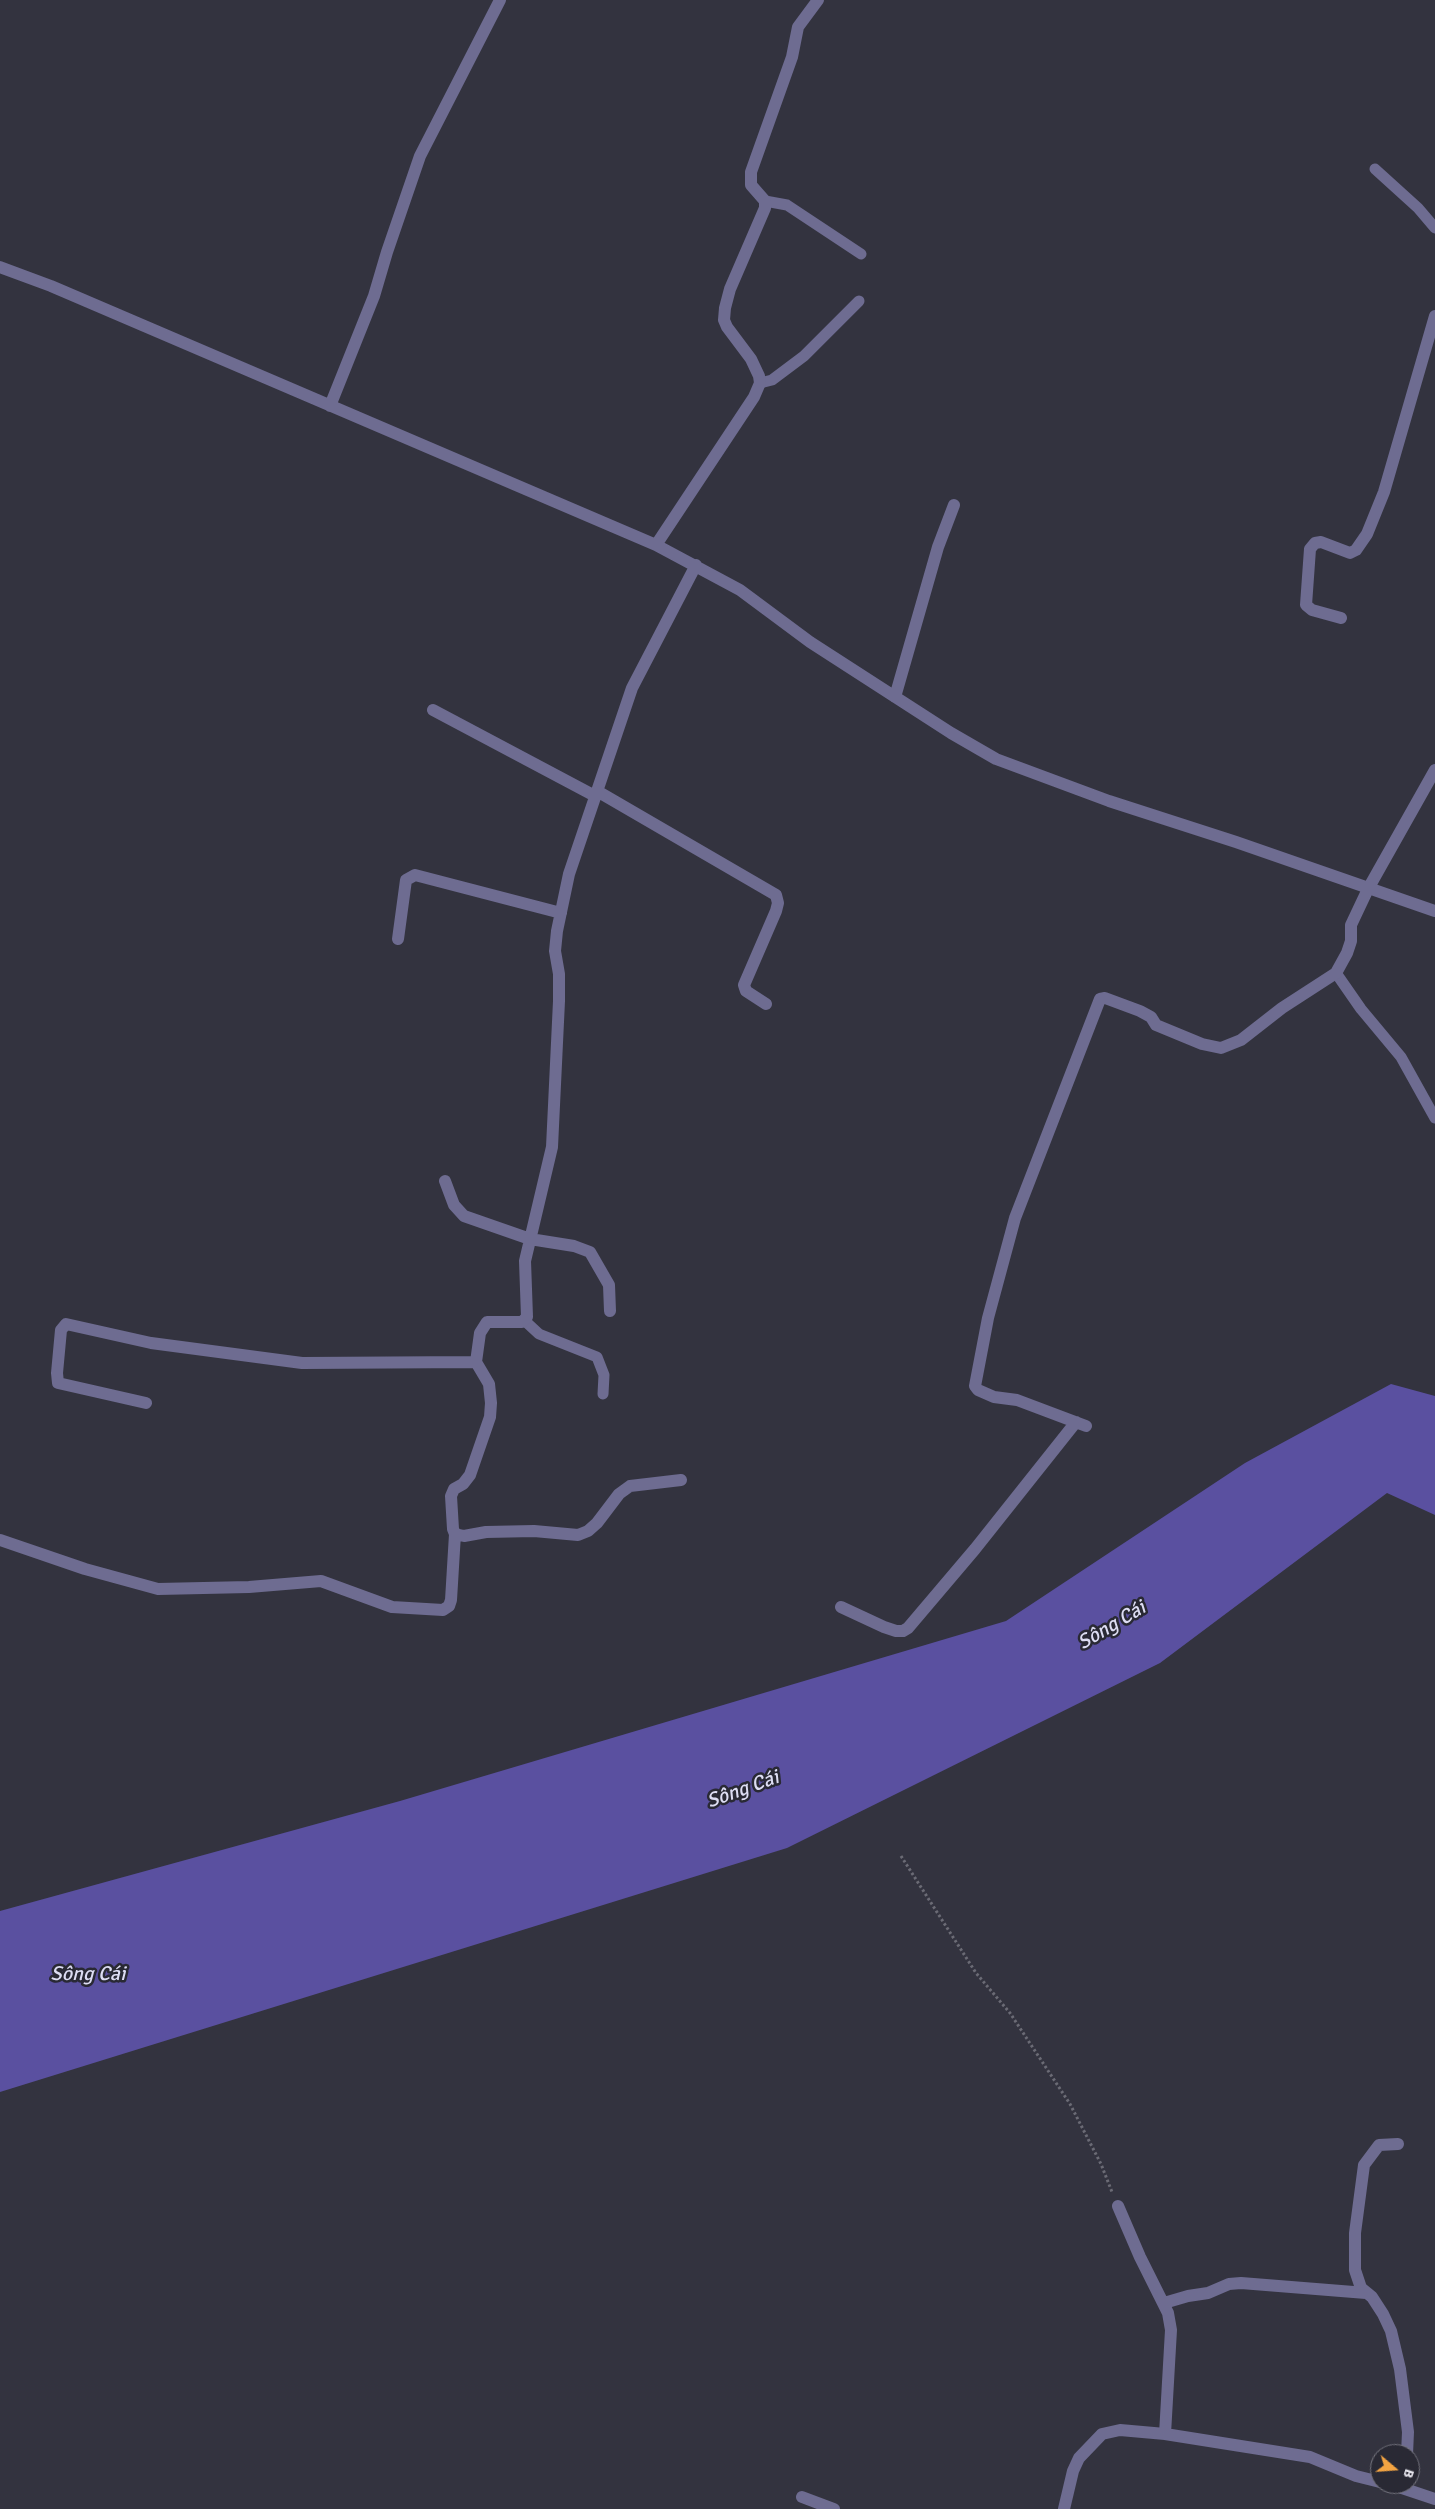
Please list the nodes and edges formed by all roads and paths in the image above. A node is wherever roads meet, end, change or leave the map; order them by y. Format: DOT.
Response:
graph roads {
  1 [pos="500,0"];
  2 [pos="818,0"];
  3 [pos="1375,169"];
  4 [pos="765,201"];
  5 [pos="1435,228"];
  6 [pos="861,254"];
  7 [pos="0,267"];
  8 [pos="859,301"];
  9 [pos="1435,316"];
  10 [pos="760,383"];
  11 [pos="330,406"];
  12 [pos="954,505"];
  13 [pos="656,545"];
  14 [pos="696,565"];
  15 [pos="1341,618"];
  16 [pos="895,697"];
  17 [pos="433,710"];
  18 [pos="1435,770"];
  19 [pos="596,793"];
  20 [pos="1368,889"];
  21 [pos="1435,911"];
  22 [pos="561,913"];
  23 [pos="398,939"];
  24 [pos="1336,973"];
  25 [pos="766,1004"];
  26 [pos="1435,1118"];
  27 [pos="445,1181"];
  28 [pos="530,1239"];
  29 [pos="610,1311"];
  30 [pos="525,1321"];
  31 [pos="476,1362"];
  32 [pos="603,1394"];
  33 [pos="146,1403"];
  34 [pos="681,1480"];
  35 [pos="455,1534"];
  36 [pos="0,1540"];
  37 [pos="841,1607"];
  38 [pos="901,1856"];
  39 [pos="1398,2144"];
  40 [pos="1118,2206"];
  41 [pos="1366,2293"];
  42 [pos="1164,2303"];
  43 [pos="1165,2434"];
  44 [pos="1407,2444"];
  45 [pos="1370,2480"];
  46 [pos="1420,2492"];
  47 [pos="802,2497"];
  48 [pos="1435,2498"];
  49 [pos="834,2509"];
  50 [pos="1064,2509"];
  1 -- 11 [label="street"];
  2 -- 4 [label="street"];
  3 -- 5 [label="lane"];
  4 -- 6 [label="lane"];
  4 -- 10 [label="street"];
  7 -- 11 [label="street"];
  8 -- 10 [label="lane"];
  9 -- 15 [label="street"];
  10 -- 13 [label="street"];
  11 -- 13 [label="street"];
  12 -- 16 [label="street"];
  13 -- 14 [label="street"];
  14 -- 16 [label="street"];
  14 -- 19 [label="street"];
  16 -- 20 [label="street"];
  17 -- 19 [label="street"];
  18 -- 20 [label="street"];
  19 -- 22 [label="street"];
  19 -- 25 [label="street"];
  20 -- 21 [label="street"];
  20 -- 24 [label="street"];
  22 -- 23 [label="street"];
  22 -- 28 [label="street"];
  24 -- 26 [label="lane"];
  24 -- 37 [label="street"];
  27 -- 28 [label="street"];
  28 -- 29 [label="street"];
  28 -- 30 [label="street"];
  30 -- 31 [label="street"];
  30 -- 32 [label="lane"];
  31 -- 33 [label="street"];
  31 -- 35 [label="street"];
  34 -- 35 [label="street"];
  35 -- 36 [label="street"];
  38 -- 40 [label="path"];
  39 -- 41 [label="street"];
  40 -- 42 [label="street"];
  41 -- 42 [label="street"];
  41 -- 44 [label="street"];
  42 -- 43 [label="street"];
  43 -- 45 [label="street"];
  43 -- 50 [label="street"];
  46 -- 48 [label="street"];
  47 -- 49 [label="street"];
}
